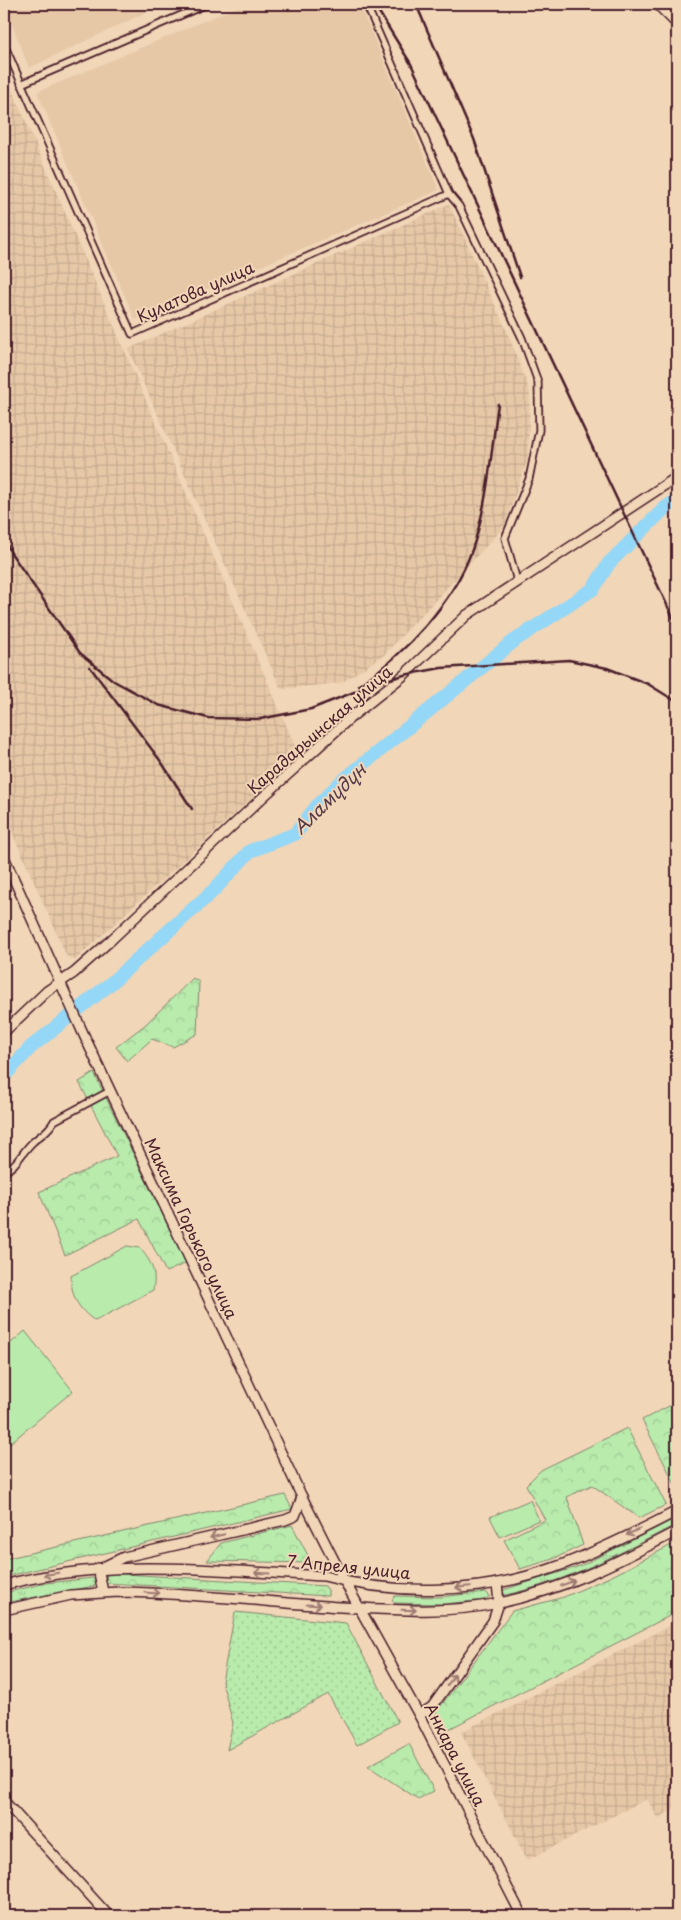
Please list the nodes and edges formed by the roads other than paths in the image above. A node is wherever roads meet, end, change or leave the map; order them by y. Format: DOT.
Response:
graph roads {
  1 [pos="206,4"];
  2 [pos="366,4"];
  3 [pos="657,4"];
  4 [pos="677,24"];
  5 [pos="4,44"];
  6 [pos="21,84"];
  7 [pos="449,194"];
  8 [pos="677,477"];
  9 [pos="517,581"];
  10 [pos="4,857"];
  11 [pos="60,982"];
  12 [pos="4,1032"];
  13 [pos="110,1091"];
  14 [pos="4,1172"];
  15 [pos="302,1498"];
  16 [pos="677,1511"];
  17 [pos="677,1531"];
  18 [pos="98,1568"];
  19 [pos="345,1582"];
  20 [pos="497,1583"];
  21 [pos="4,1585"];
  22 [pos="103,1592"];
  23 [pos="499,1603"];
  24 [pos="360,1608"];
  25 [pos="4,1610"];
  26 [pos="419,1715"];
  27 [pos="4,1801"];
  28 [pos="108,1916"];
  29 [pos="522,1916"];
  1 -- 6 [label="street"];
  2 -- 7 [label="street"];
  3 -- 4 [label="main road"];
  5 -- 6 [label="street, Кулатова улица"];
  6 -- 7 [label="street, Кулатова улица"];
  7 -- 9 [label="street"];
  8 -- 9 [label="main road, Карадарьинская улица"];
  9 -- 11 [label="main road, Карадарьинская улица"];
  10 -- 11 [label="main road, Максима Горького улица"];
  11 -- 12 [label="main road, Карадарьинская улица"];
  11 -- 13 [label="main road, Максима Горького улица"];
  13 -- 14 [label="street"];
  13 -- 15 [label="main road, Максима Горького улица"];
  15 -- 18 [label="main road, one-way"];
  15 -- 19 [label="main road, Максима Горького улица"];
  16 -- 20 [label="main road, 7 Апреля улица, one-way"];
  23 -- 17 [label="main road, one-way"];
  19 -- 18 [label="main road, 7 Апреля улица, one-way"];
  18 -- 21 [label="main road, 7 Апреля улица, one-way"];
  18 -- 22 [label="main road"];
  20 -- 19 [label="main road, 7 Апреля улица, one-way"];
  19 -- 24 [label="main road, Максима Горького улица"];
  20 -- 23 [label="main road"];
  22 -- 24 [label="main road, one-way"];
  22 -- 25 [label="main road"];
  24 -- 23 [label="main road, one-way"];
  26 -- 23 [label="main road, one-way"];
  24 -- 26 [label="main road, Анкара улица"];
  26 -- 29 [label="main road, Анкара улица"];
  27 -- 28 [label="main road"];
}
